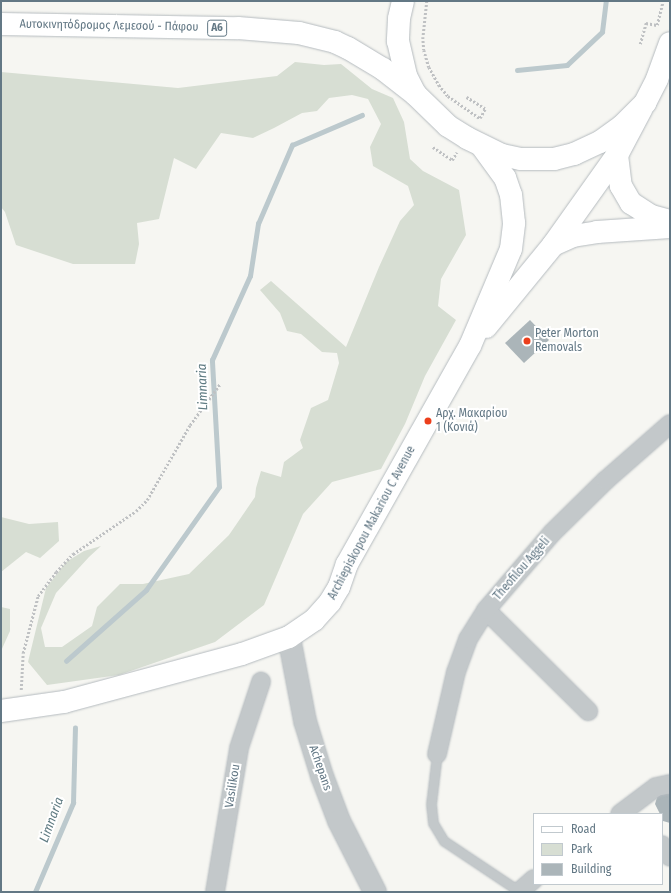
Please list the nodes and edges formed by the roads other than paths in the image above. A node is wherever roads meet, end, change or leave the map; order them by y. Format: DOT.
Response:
graph roads {
  1 [pos="403,1"];
  2 [pos="1,24"];
  3 [pos="670,42"];
  4 [pos="415,94"];
  5 [pos="645,103"];
  6 [pos="482,146"];
  7 [pos="616,155"];
  8 [pos="670,221"];
  9 [pos="670,227"];
  10 [pos="553,244"];
  11 [pos="470,346"];
  12 [pos="670,424"];
  13 [pos="486,610"];
  14 [pos="289,637"];
  15 [pos="261,682"];
  16 [pos="10,710"];
  17 [pos="588,711"];
  18 [pos="437,754"];
  19 [pos="668,784"];
  20 [pos="638,808"];
  21 [pos="623,813"];
  22 [pos="663,846"];
  23 [pos="670,857"];
  24 [pos="533,880"];
  25 [pos="215,892"];
  26 [pos="375,892"];
  27 [pos="519,892"];
  1 -- 4 [label="main road"];
  2 -- 4 [label="main road, Αυτοκινητόδρομος Λεμεσού - Πάφου / A6"];
  3 -- 5 [label="main road, Archiepiskopou Makariou C Avenue"];
  4 -- 6 [label="main road, Αυτοκινητόδρομος Λεμεσού - Πάφου"];
  5 -- 6 [label="main road, Αυτοκινητόδρομος Λεμεσού - Πάφου"];
  5 -- 7 [label="main road, Archiepiskopou Makariou C Avenue"];
  6 -- 11 [label="main road, Archiepiskopou Makariou C Avenue"];
  7 -- 8 [label="main road"];
  7 -- 10 [label="main road, Archiepiskopou Makariou C Avenue"];
  9 -- 10 [label="main road"];
  10 -- 11 [label="main road, Archiepiskopou Makariou C Avenue"];
  11 -- 14 [label="main road, Archiepiskopou Makariou C Avenue"];
  12 -- 13 [label="street, Theofilou Aggeli"];
  13 -- 17 [label="street"];
  13 -- 18 [label="street, Theofilou Aggeli"];
  14 -- 16 [label="main road, Archiepiskopou Makariou C Avenue"];
  14 -- 26 [label="street, Achepans"];
  15 -- 25 [label="street, Vasilikou"];
  18 -- 27 [label="lane"];
  19 -- 20 [label="street"];
  20 -- 21 [label="street"];
  22 -- 23 [label="street"];
  24 -- 27 [label="street"];
}
